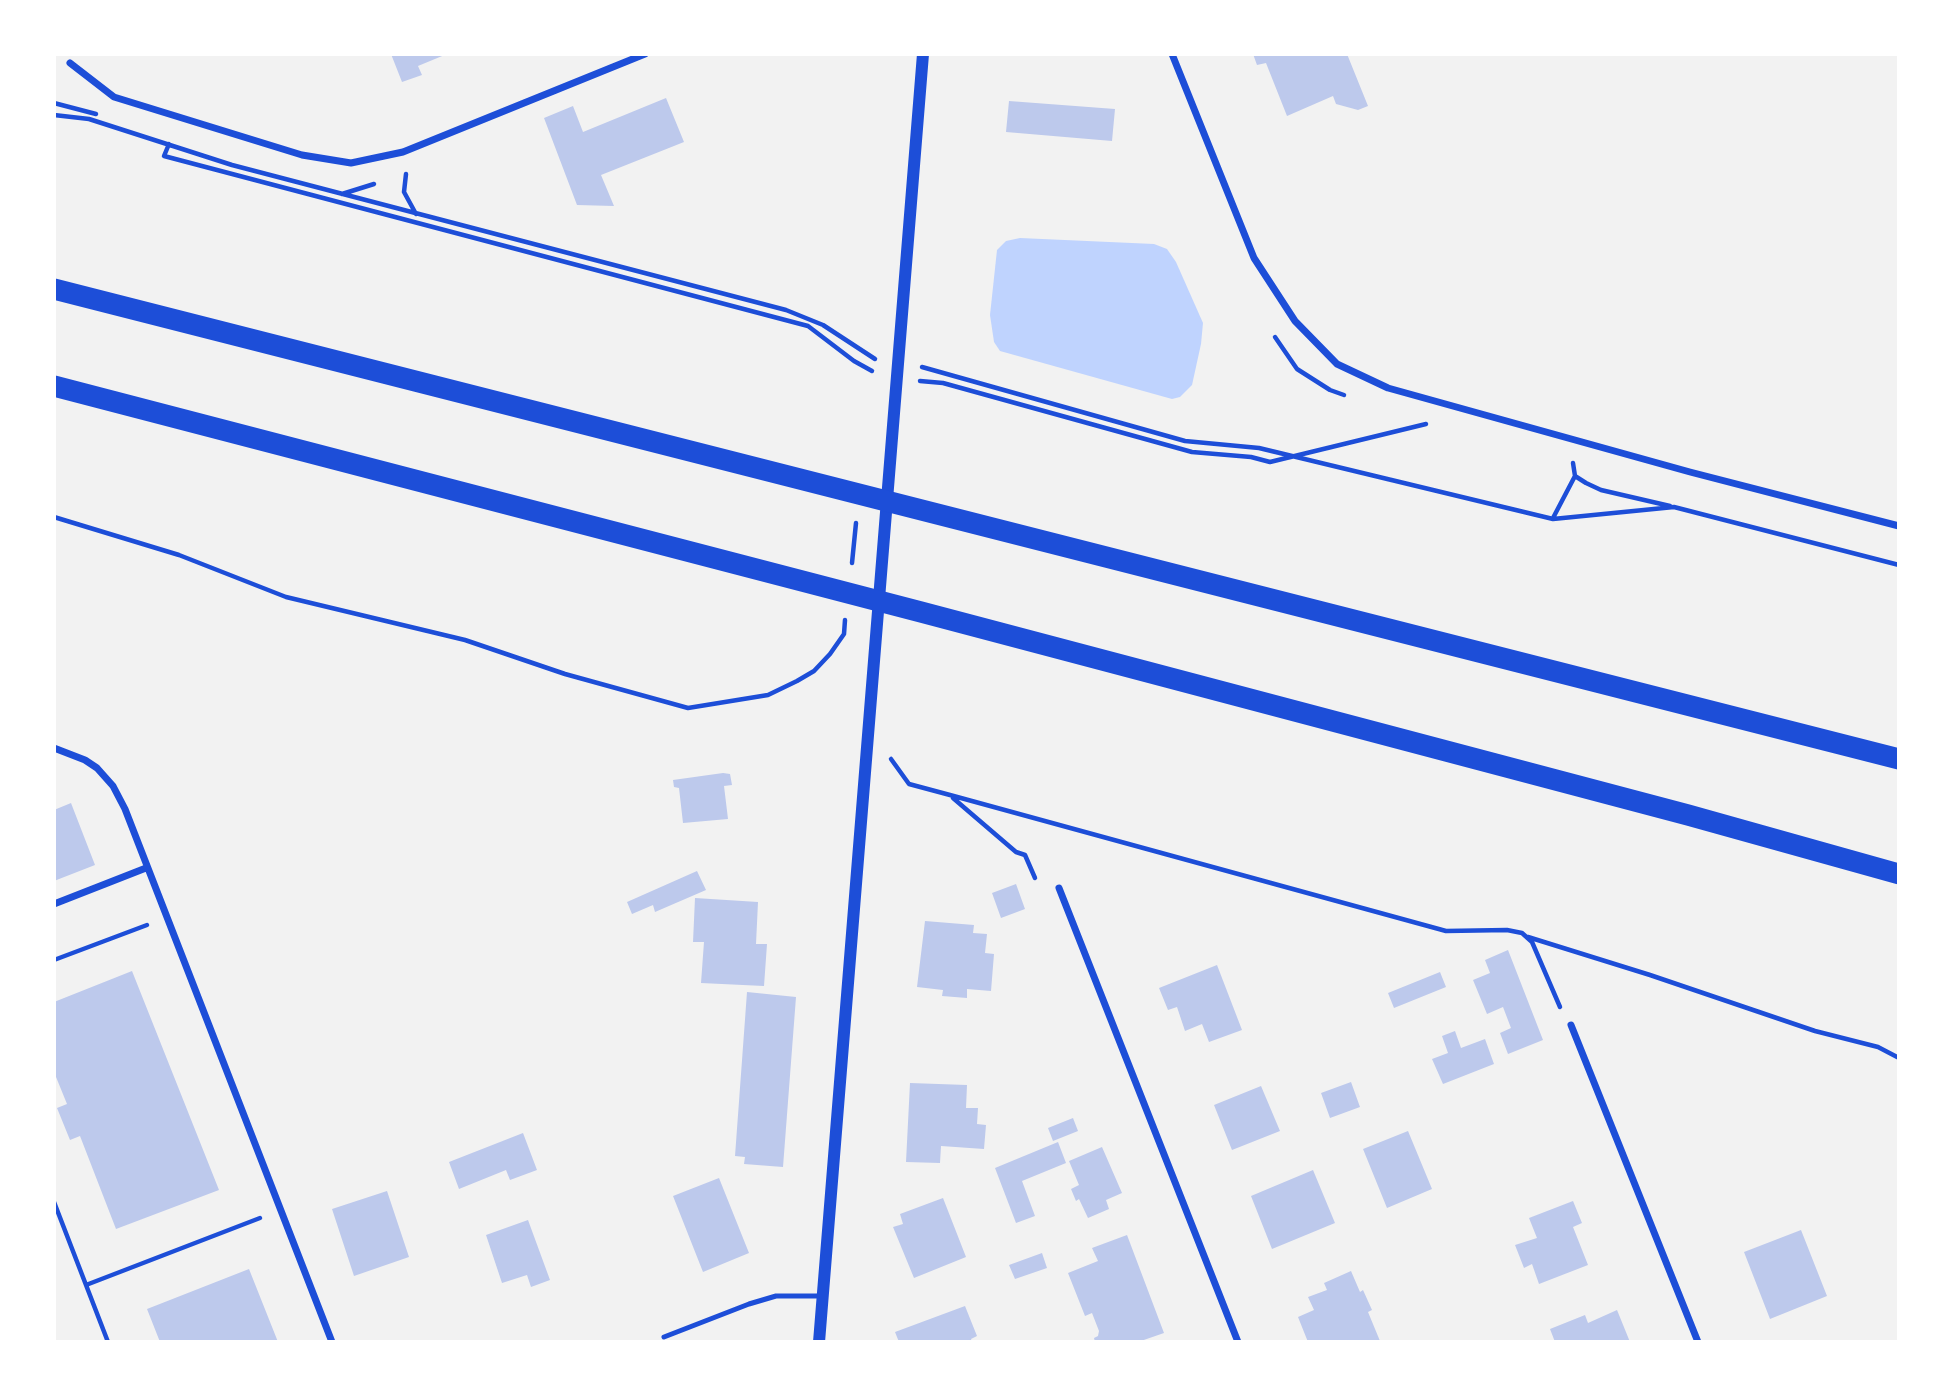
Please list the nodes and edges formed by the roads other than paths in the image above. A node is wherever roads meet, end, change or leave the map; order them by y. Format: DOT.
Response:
graph roads {
  1 [pos="645,54"];
  2 [pos="923,54"];
  3 [pos="1172,54"];
  4 [pos="71,63"];
  5 [pos="54,289"];
  6 [pos="54,386"];
  7 [pos="1899,526"];
  8 [pos="54,748"];
  9 [pos="1899,759"];
  10 [pos="146,868"];
  11 [pos="1899,874"];
  12 [pos="1059,888"];
  13 [pos="54,904"];
  14 [pos="1571,1025"];
  15 [pos="823,1296"];
  16 [pos="664,1337"];
  17 [pos="332,1342"];
  18 [pos="819,1342"];
  19 [pos="1238,1342"];
  20 [pos="1698,1342"];
  1 -- 4 [label="street"];
  2 -- 15 [label="street"];
  3 -- 7 [label="street"];
  5 -- 9 [label="highway"];
  6 -- 11 [label="highway"];
  8 -- 10 [label="street"];
  10 -- 13 [label="street"];
  10 -- 17 [label="street"];
  12 -- 19 [label="street"];
  14 -- 20 [label="street"];
  15 -- 16 [label="lane"];
  15 -- 18 [label="street"];
}
